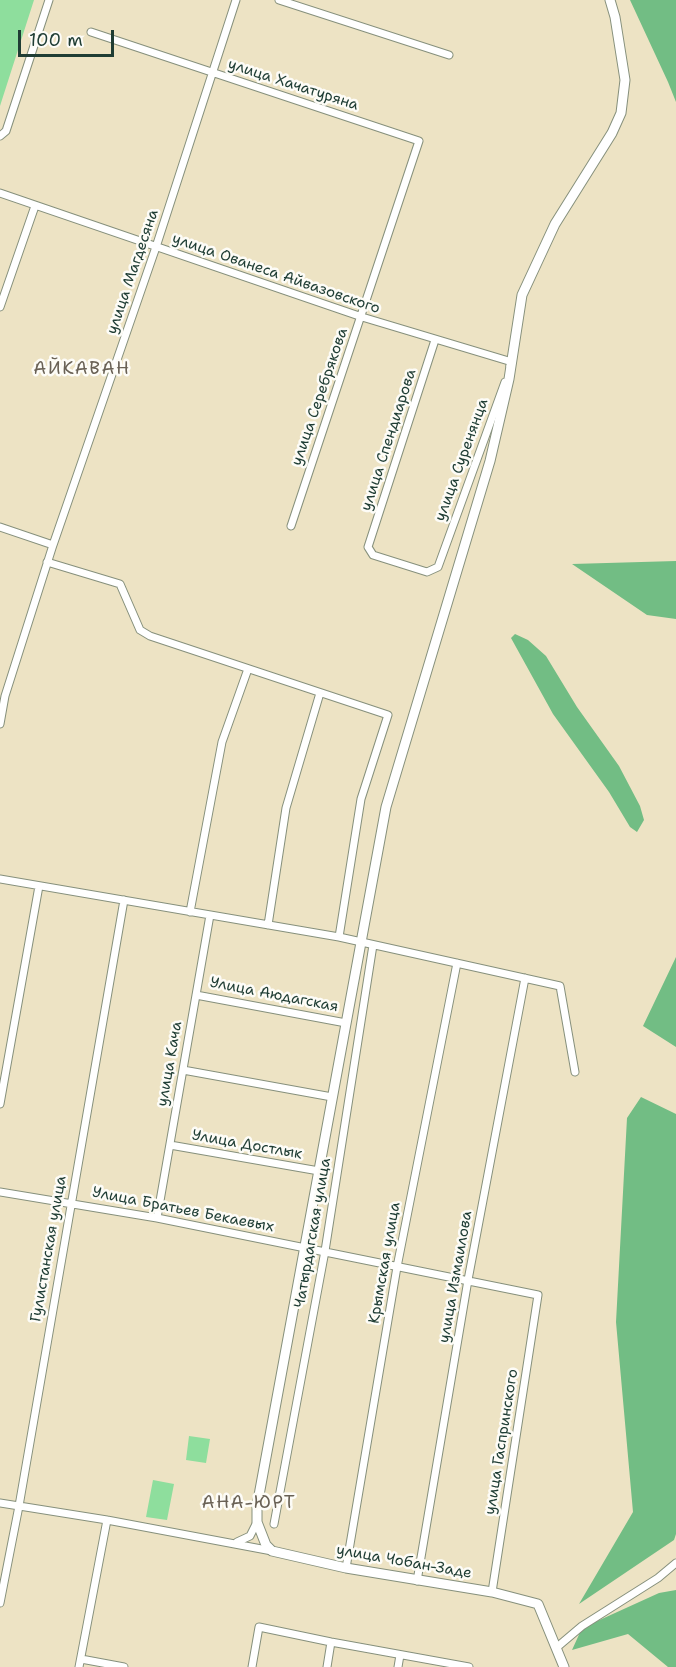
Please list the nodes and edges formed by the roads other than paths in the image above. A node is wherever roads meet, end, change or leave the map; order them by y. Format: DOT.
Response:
graph roads {
  1 [pos="49,0"];
  2 [pos="236,0"];
  3 [pos="279,0"];
  4 [pos="610,0"];
  5 [pos="91,32"];
  6 [pos="449,55"];
  7 [pos="213,72"];
  8 [pos="0,136"];
  9 [pos="419,141"];
  10 [pos="0,193"];
  11 [pos="35,206"];
  12 [pos="156,247"];
  13 [pos="0,307"];
  14 [pos="362,317"];
  15 [pos="435,340"];
  16 [pos="512,362"];
  17 [pos="291,526"];
  18 [pos="0,527"];
  19 [pos="53,545"];
  20 [pos="47,562"];
  21 [pos="438,567"];
  22 [pos="248,669"];
  23 [pos="320,693"];
  24 [pos="0,724"];
  25 [pos="0,879"];
  26 [pos="39,886"];
  27 [pos="124,900"];
  28 [pos="190,912"];
  29 [pos="210,915"];
  30 [pos="268,925"];
  31 [pos="339,937"];
  32 [pos="360,942"];
  33 [pos="374,945"];
  34 [pos="457,963"];
  35 [pos="525,978"];
  36 [pos="196,994"];
  37 [pos="346,1023"];
  38 [pos="183,1070"];
  39 [pos="575,1072"];
  40 [pos="332,1097"];
  41 [pos="0,1104"];
  42 [pos="170,1145"];
  43 [pos="319,1171"];
  44 [pos="0,1192"];
  45 [pos="71,1203"];
  46 [pos="157,1218"];
  47 [pos="305,1247"];
  48 [pos="325,1251"];
  49 [pos="398,1267"];
  50 [pos="468,1280"];
  51 [pos="538,1295"];
  52 [pos="0,1503"];
  53 [pos="19,1506"];
  54 [pos="107,1520"];
  55 [pos="257,1522"];
  56 [pos="274,1524"];
  57 [pos="228,1542"];
  58 [pos="269,1548"];
  59 [pos="676,1563"];
  60 [pos="346,1568"];
  61 [pos="417,1581"];
  62 [pos="492,1592"];
  63 [pos="0,1603"];
  64 [pos="331,1642"];
  65 [pos="556,1648"];
  66 [pos="400,1655"];
  67 [pos="80,1663"];
  68 [pos="123,1667"];
  69 [pos="252,1667"];
  70 [pos="327,1667"];
  71 [pos="398,1667"];
  72 [pos="469,1667"];
  73 [pos="564,1667"];
  1 -- 8 [label="street"];
  2 -- 7 [label="street, улица Магдесяна"];
  3 -- 6 [label="street"];
  4 -- 16 [label="main road"];
  5 -- 7 [label="street, улица Хачатуряна"];
  7 -- 9 [label="street, улица Хачатуряна"];
  7 -- 12 [label="street, улица Магдесяна"];
  9 -- 14 [label="street, улица Серебрякова"];
  10 -- 11 [label="street, улица Ованеса Айвазовского"];
  11 -- 12 [label="street, улица Ованеса Айвазовского"];
  11 -- 13 [label="street"];
  12 -- 14 [label="street, улица Ованеса Айвазовского"];
  12 -- 19 [label="street, улица Магдесяна"];
  14 -- 15 [label="street, улица Ованеса Айвазовского"];
  14 -- 17 [label="street, улица Серебрякова"];
  15 -- 16 [label="street, улица Ованеса Айвазовского"];
  15 -- 21 [label="street, улица Спендиарова"];
  16 -- 21 [label="street, улица Суренянца"];
  16 -- 32 [label="main road"];
  18 -- 19 [label="street"];
  19 -- 20 [label="street, улица Магдесяна"];
  20 -- 22 [label="street"];
  20 -- 24 [label="street, улица Магдесяна"];
  22 -- 23 [label="street"];
  22 -- 28 [label="street"];
  23 -- 30 [label="street"];
  23 -- 31 [label="street"];
  25 -- 26 [label="street"];
  26 -- 27 [label="street"];
  26 -- 41 [label="street"];
  27 -- 28 [label="street"];
  27 -- 45 [label="street, Гулистанская улица"];
  28 -- 29 [label="street"];
  29 -- 30 [label="street"];
  29 -- 36 [label="street, улица Кача"];
  30 -- 31 [label="street"];
  31 -- 32 [label="street"];
  32 -- 33 [label="street"];
  32 -- 37 [label="main road"];
  33 -- 34 [label="street"];
  33 -- 48 [label="street, Чатырдагская улица"];
  34 -- 35 [label="street"];
  34 -- 49 [label="street, Крымская улица"];
  35 -- 39 [label="street"];
  35 -- 50 [label="street, улица Измаилова"];
  36 -- 37 [label="street, Улица Аюдагская"];
  36 -- 38 [label="street, улица Кача"];
  37 -- 40 [label="main road"];
  38 -- 40 [label="street"];
  38 -- 42 [label="street, улица Кача"];
  40 -- 43 [label="main road"];
  42 -- 43 [label="street, Улица Достлык"];
  42 -- 46 [label="street, улица Кача"];
  43 -- 47 [label="main road"];
  44 -- 45 [label="street, Улица Братьев Бекаевых"];
  45 -- 46 [label="street, Улица Братьев Бекаевых"];
  45 -- 53 [label="street, Гулистанская улица"];
  46 -- 47 [label="street, Улица Братьев Бекаевых"];
  47 -- 48 [label="street, Улица Братьев Бекаевых"];
  47 -- 55 [label="main road"];
  48 -- 49 [label="street, Улица Братьев Бекаевых"];
  48 -- 56 [label="street, Чатырдагская улица"];
  49 -- 50 [label="street, Улица Братьев Бекаевых"];
  49 -- 60 [label="street, Крымская улица"];
  50 -- 51 [label="street, Улица Братьев Бекаевых"];
  50 -- 61 [label="street, улица Измаилова"];
  51 -- 62 [label="street, улица Гаспринского"];
  52 -- 53 [label="street"];
  53 -- 54 [label="street"];
  53 -- 63 [label="street, Гулистанская улица"];
  54 -- 57 [label="street"];
  54 -- 67 [label="street"];
  55 -- 57 [label="street"];
  55 -- 58 [label="main road"];
  57 -- 58 [label="street"];
  58 -- 60 [label="main road, улица Чобан-Заде"];
  59 -- 65 [label="street"];
  60 -- 61 [label="main road, улица Чобан-Заде"];
  61 -- 62 [label="main road, улица Чобан-Заде"];
  62 -- 65 [label="main road, улица Чобан-Заде"];
  64 -- 66 [label="street"];
  64 -- 69 [label="street"];
  64 -- 70 [label="street"];
  65 -- 73 [label="main road"];
  66 -- 71 [label="street"];
  66 -- 72 [label="street"];
  67 -- 68 [label="street"];
}
